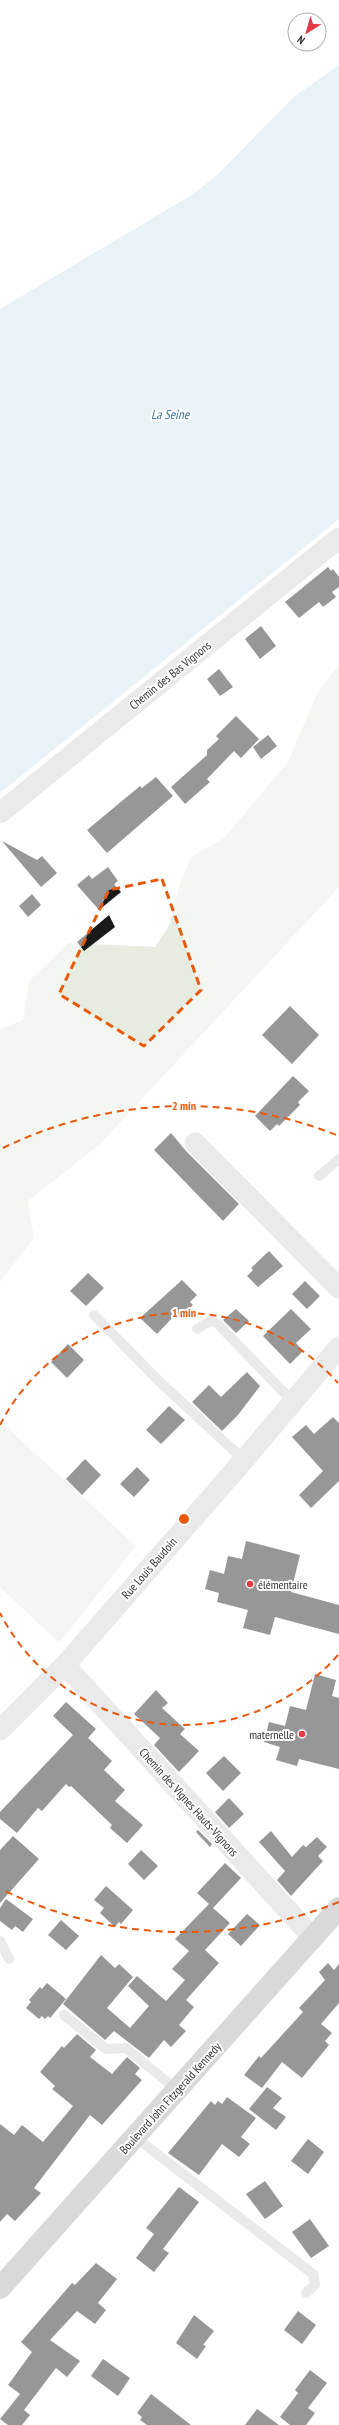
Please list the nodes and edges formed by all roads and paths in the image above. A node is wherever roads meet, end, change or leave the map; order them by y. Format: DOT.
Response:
graph roads {
  1 [pos="339,538"];
  2 [pos="0,813"];
  3 [pos="195,1143"];
  4 [pos="339,1160"];
  5 [pos="319,1176"];
  6 [pos="339,1288"];
  7 [pos="94,1315"];
  8 [pos="197,1329"];
  9 [pos="339,1347"];
  10 [pos="293,1402"];
  11 [pos="244,1460"];
  12 [pos="64,1665"];
  13 [pos="0,1730"];
  14 [pos="339,1908"];
  15 [pos="313,1938"];
  16 [pos="0,1941"];
  17 [pos="9,1959"];
  18 [pos="64,2015"];
  19 [pos="177,2090"];
  20 [pos="135,2137"];
  21 [pos="0,2288"];
  22 [pos="306,2293"];
  1 -- 2 [label="street, Chemin des Bas Vignons"];
  3 -- 6 [label="street"];
  4 -- 5 [label="lane"];
  7 -- 11 [label="lane"];
  8 -- 10 [label="lane"];
  9 -- 10 [label="street, Rue Louis Baudoin"];
  10 -- 11 [label="street, Rue Louis Baudoin"];
  11 -- 12 [label="street, Rue Louis Baudoin"];
  12 -- 13 [label="street, Rue Louis Baudoin"];
  12 -- 15 [label="street, Chemin des Vignes Hauts-Vignons"];
  14 -- 15 [label="main road, Boulevard John Fitzgerald Kennedy"];
  15 -- 19 [label="main road, Boulevard John Fitzgerald Kennedy"];
  16 -- 17 [label="lane"];
  18 -- 19 [label="lane"];
  19 -- 20 [label="main road, Boulevard John Fitzgerald Kennedy"];
  20 -- 21 [label="main road, Boulevard John Fitzgerald Kennedy"];
  20 -- 22 [label="lane"];
}
